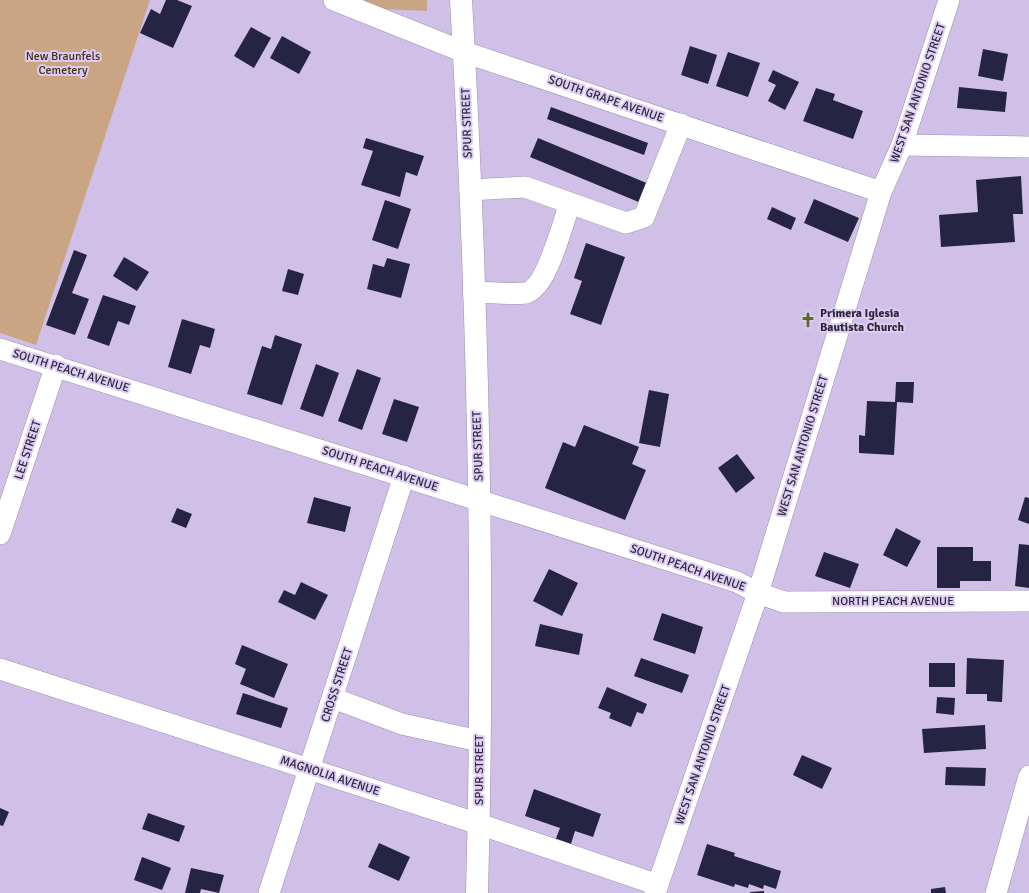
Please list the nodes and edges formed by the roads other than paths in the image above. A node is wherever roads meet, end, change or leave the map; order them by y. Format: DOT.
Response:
graph roads {
  1 [pos="334,0"];
  2 [pos="461,0"];
  3 [pos="949,0"];
  4 [pos="464,52"];
  5 [pos="680,124"];
  6 [pos="902,145"];
  7 [pos="1029,147"];
  8 [pos="470,190"];
  9 [pos="881,192"];
  10 [pos="570,203"];
  11 [pos="473,292"];
  12 [pos="0,349"];
  13 [pos="56,365"];
  14 [pos="404,476"];
  15 [pos="480,501"];
  16 [pos="0,534"];
  17 [pos="758,593"];
  18 [pos="1029,601"];
  19 [pos="0,669"];
  20 [pos="333,698"];
  21 [pos="479,741"];
  22 [pos="310,769"];
  23 [pos="1029,776"];
  24 [pos="479,824"];
  25 [pos="657,889"];
  26 [pos="269,893"];
  27 [pos="477,893"];
  28 [pos="996,893"];
  1 -- 4 [label="street, SOUTH GRAPE AVENUE"];
  2 -- 4 [label="main road, SPUR STREET"];
  3 -- 6 [label="street, WEST SAN ANTONIO STREET"];
  4 -- 5 [label="street, SOUTH GRAPE AVENUE"];
  4 -- 8 [label="main road, SPUR STREET"];
  5 -- 9 [label="street, SOUTH GRAPE AVENUE"];
  5 -- 10 [label="street"];
  6 -- 7 [label="street"];
  6 -- 9 [label="street, WEST SAN ANTONIO STREET"];
  8 -- 10 [label="street"];
  8 -- 11 [label="main road, SPUR STREET"];
  9 -- 17 [label="street, WEST SAN ANTONIO STREET"];
  10 -- 11 [label="street"];
  11 -- 15 [label="main road, SPUR STREET"];
  12 -- 13 [label="street, SOUTH PEACH AVENUE"];
  13 -- 14 [label="street, SOUTH PEACH AVENUE"];
  13 -- 16 [label="street, LEE STREET"];
  14 -- 15 [label="street, SOUTH PEACH AVENUE"];
  14 -- 20 [label="street, CROSS STREET"];
  15 -- 17 [label="street, SOUTH PEACH AVENUE"];
  15 -- 21 [label="main road, SPUR STREET"];
  17 -- 18 [label="street, NORTH PEACH AVENUE"];
  17 -- 25 [label="street, WEST SAN ANTONIO STREET"];
  19 -- 22 [label="street, MAGNOLIA AVENUE"];
  20 -- 21 [label="street"];
  20 -- 22 [label="street, CROSS STREET"];
  21 -- 24 [label="main road, SPUR STREET"];
  22 -- 24 [label="street, MAGNOLIA AVENUE"];
  22 -- 26 [label="street, CROSS STREET"];
  23 -- 28 [label="street"];
  24 -- 25 [label="street, MAGNOLIA AVENUE"];
  24 -- 27 [label="main road, SPUR STREET"];
}
